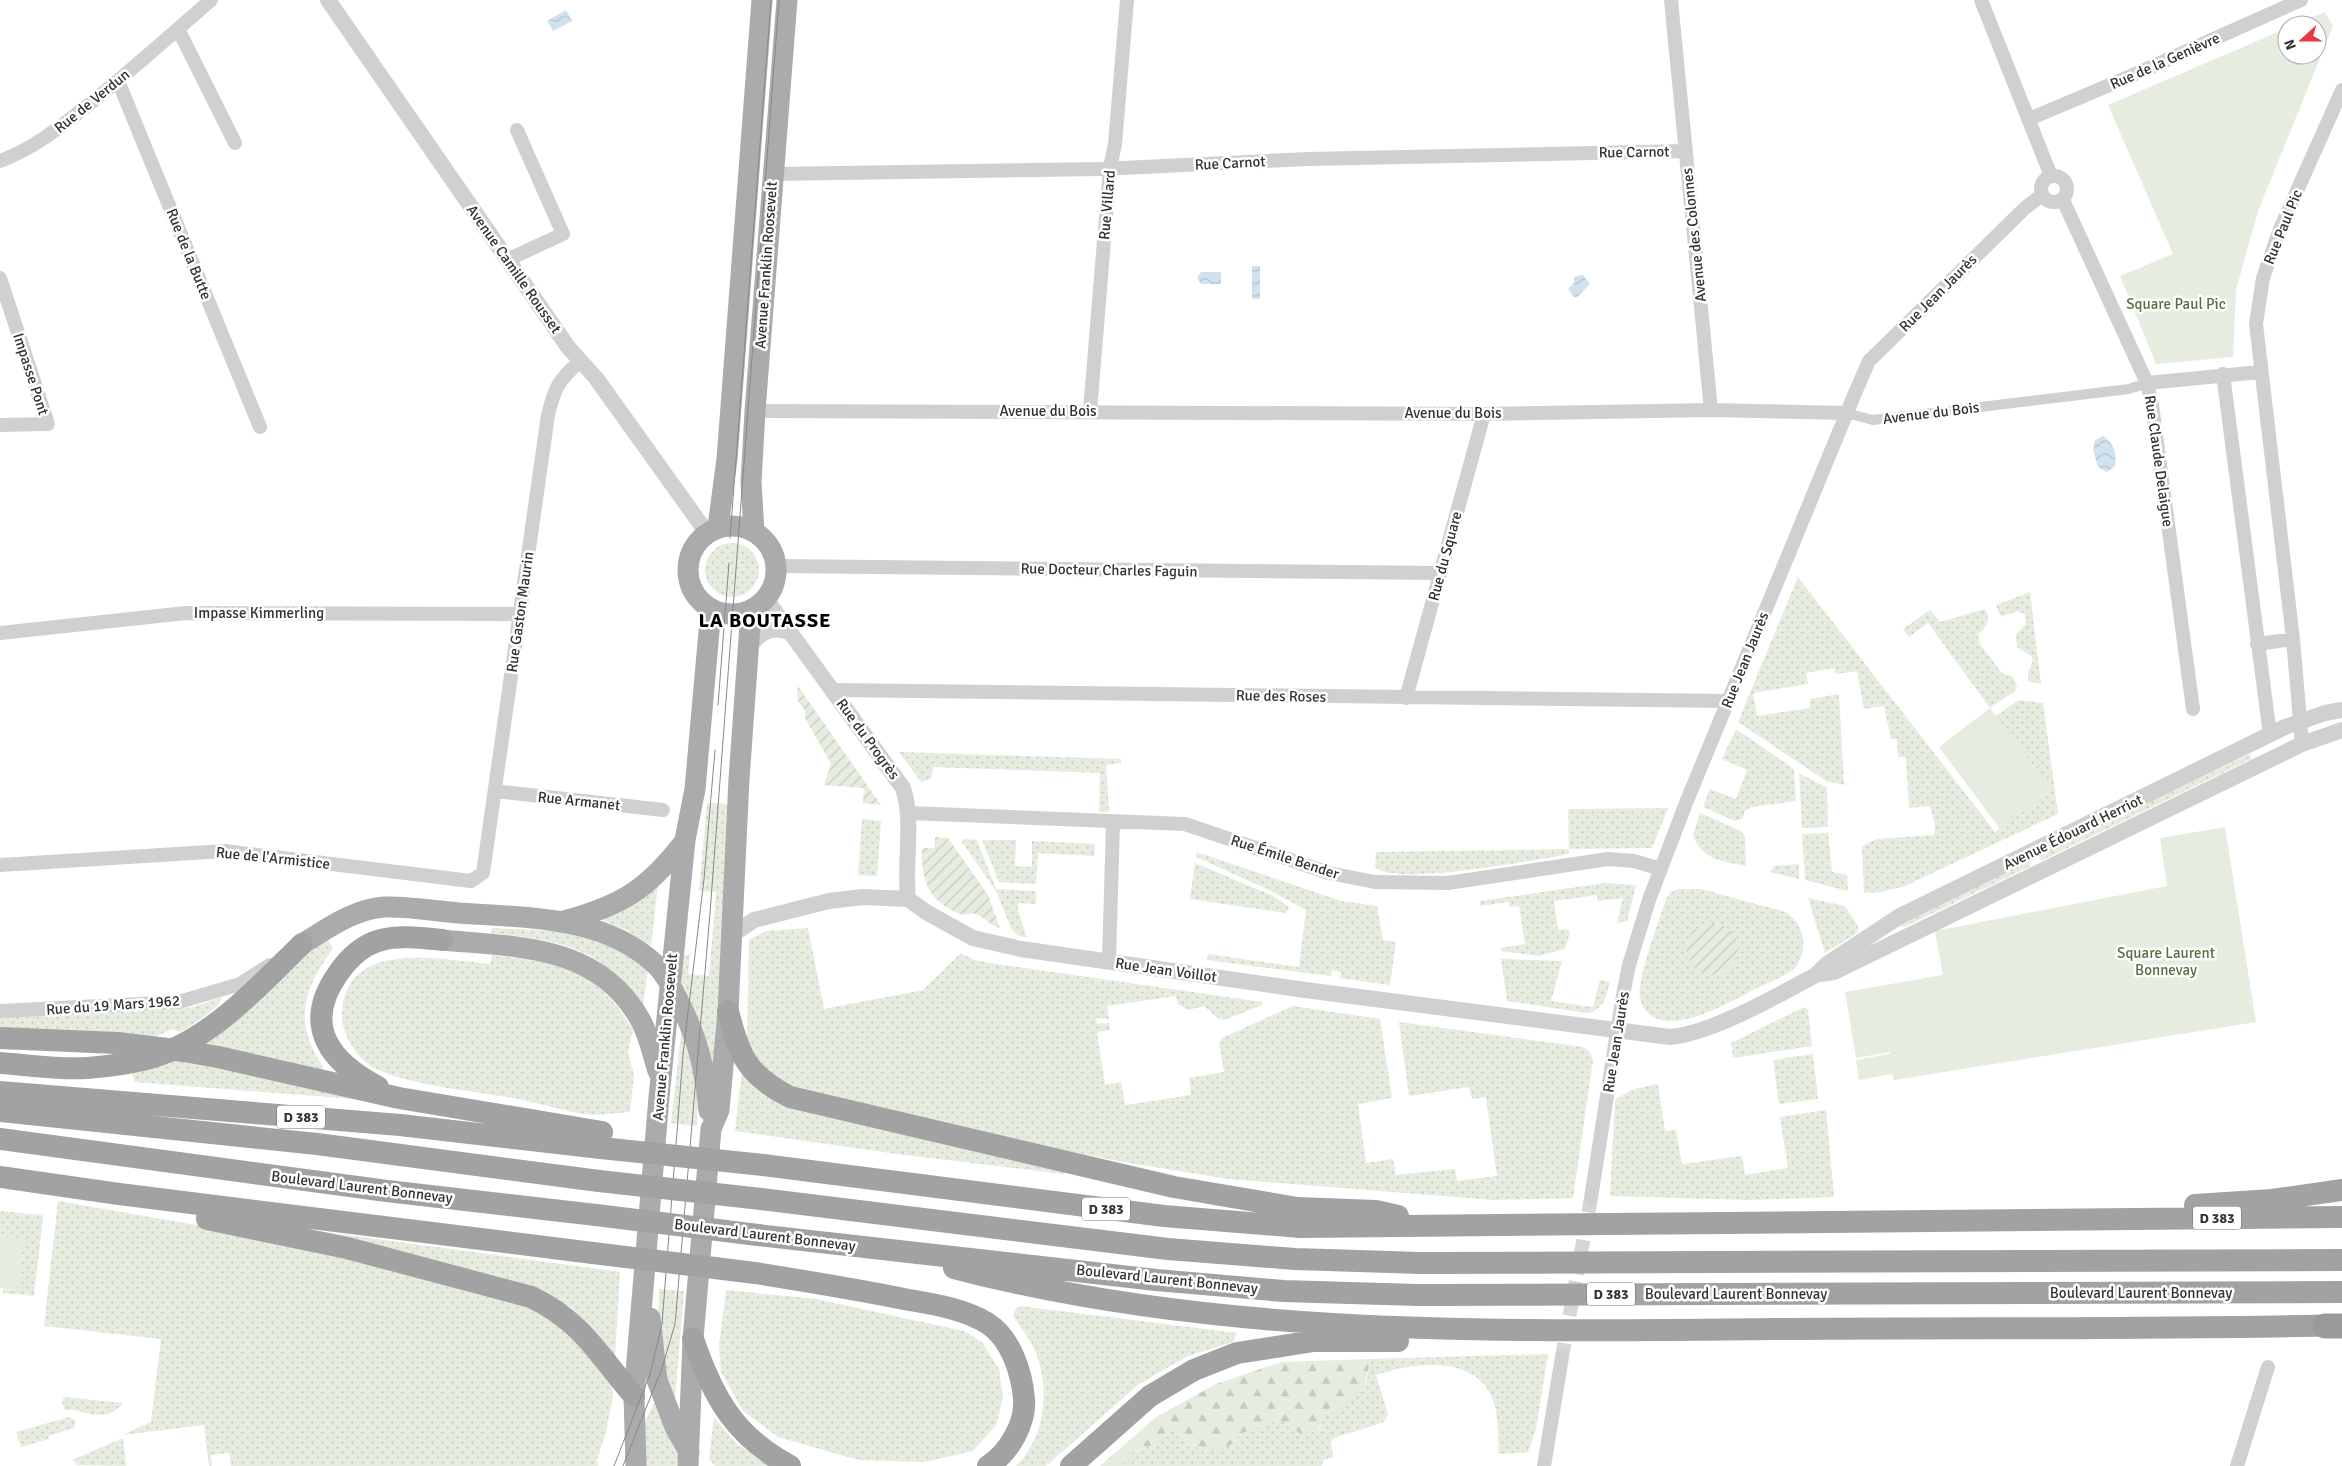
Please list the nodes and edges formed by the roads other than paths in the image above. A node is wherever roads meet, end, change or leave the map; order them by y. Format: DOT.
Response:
graph roads {
  1 [pos="211,0"];
  2 [pos="328,0"];
  3 [pos="762,0"];
  4 [pos="787,0"];
  5 [pos="1127,0"];
  6 [pos="1671,0"];
  7 [pos="1981,0"];
  8 [pos="2301,0"];
  9 [pos="178,29"];
  10 [pos="118,81"];
  11 [pos="2342,90"];
  12 [pos="2029,119"];
  13 [pos="517,130"];
  14 [pos="235,143"];
  15 [pos="1686,151"];
  16 [pos="0,161"];
  17 [pos="1110,168"];
  18 [pos="773,174"];
  19 [pos="2051,176"];
  20 [pos="2042,195"];
  21 [pos="2063,200"];
  22 [pos="507,260"];
  23 [pos="0,278"];
  24 [pos="580,361"];
  25 [pos="2260,372"];
  26 [pos="2222,374"];
  27 [pos="2146,383"];
  28 [pos="1711,410"];
  29 [pos="755,411"];
  30 [pos="1090,411"];
  31 [pos="1846,413"];
  32 [pos="1484,414"];
  33 [pos="0,425"];
  34 [pos="260,427"];
  35 [pos="713,530"];
  36 [pos="754,531"];
  37 [pos="777,566"];
  38 [pos="1440,574"];
  39 [pos="759,605"];
  40 [pos="710,609"];
  41 [pos="519,614"];
  42 [pos="789,632"];
  43 [pos="0,633"];
  44 [pos="2293,638"];
  45 [pos="2257,644"];
  46 [pos="748,648"];
  47 [pos="833,690"];
  48 [pos="1406,698"];
  49 [pos="1729,701"];
  50 [pos="2193,709"];
  51 [pos="2342,710"];
  52 [pos="2301,721"];
  53 [pos="2342,730"];
  54 [pos="2270,735"];
  55 [pos="2302,744"];
  56 [pos="495,791"];
  57 [pos="663,810"];
  58 [pos="908,813"];
  59 [pos="1113,822"];
  60 [pos="685,840"];
  61 [pos="0,865"];
  62 [pos="1661,869"];
  63 [pos="483,873"];
  64 [pos="908,899"];
  65 [pos="564,921"];
  66 [pos="733,934"];
  67 [pos="442,940"];
  68 [pos="302,944"];
  69 [pos="1109,961"];
  70 [pos="1816,975"];
  71 [pos="670,983"];
  72 [pos="0,1011"];
  73 [pos="728,1011"];
  74 [pos="1617,1030"];
  75 [pos="0,1038"];
  76 [pos="0,1063"];
  77 [pos="660,1079"];
  78 [pos="0,1092"];
  79 [pos="399,1098"];
  80 [pos="0,1111"];
  81 [pos="711,1129"];
  82 [pos="0,1139"];
  83 [pos="602,1140"];
  84 [pos="0,1178"];
  85 [pos="2342,1190"];
  86 [pos="119,1194"];
  87 [pos="1591,1198"];
  88 [pos="2342,1217"];
  89 [pos="2092,1219"];
  90 [pos="1451,1226"];
  91 [pos="883,1249"];
  92 [pos="2342,1260"];
  93 [pos="645,1265"];
  94 [pos="2342,1292"];
  95 [pos="2338,1327"];
  96 [pos="1679,1329"];
  97 [pos="693,1339"];
  98 [pos="1562,1357"];
  99 [pos="2268,1367"];
  100 [pos="634,1396"];
  101 [pos="693,1461"];
  102 [pos="636,1466"];
  103 [pos="790,1466"];
  104 [pos="988,1466"];
  105 [pos="1071,1466"];
  106 [pos="1544,1466"];
  107 [pos="2237,1466"];
  1 -- 9 [label="street, Rue de Verdun"];
  2 -- 22 [label="street, Avenue Camille Rousset"];
  3 -- 35 [label="main road, Avenue Franklin Roosevelt"];
  4 -- 18 [label="main road, Avenue Franklin Roosevelt"];
  5 -- 17 [label="street, Rue Villard"];
  6 -- 15 [label="street, Avenue des Colonnes"];
  7 -- 12 [label="street"];
  8 -- 12 [label="street, Rue de la Genièvre"];
  9 -- 10 [label="street, Rue de Verdun"];
  9 -- 14 [label="street"];
  10 -- 16 [label="street, Rue de Verdun"];
  10 -- 34 [label="street, Rue de la Butte"];
  11 -- 25 [label="street, Rue Paul Pic"];
  12 -- 19 [label="street"];
  13 -- 22 [label="street"];
  15 -- 17 [label="street, Rue Carnot"];
  15 -- 28 [label="street, Avenue des Colonnes"];
  17 -- 18 [label="street, Rue Carnot"];
  17 -- 30 [label="street, Rue Villard"];
  18 -- 29 [label="main road, Avenue Franklin Roosevelt"];
  19 -- 20 [label="street"];
  19 -- 21 [label="street"];
  20 -- 21 [label="street"];
  20 -- 31 [label="street, Rue Jean Jaurès"];
  21 -- 27 [label="street, Rue Claude Delaigue"];
  22 -- 24 [label="street, Avenue Camille Rousset"];
  23 -- 33 [label="street, Impasse Pont"];
  24 -- 35 [label="street, Avenue Camille Rousset"];
  24 -- 41 [label="street, Rue Gaston Maurin"];
  25 -- 26 [label="street"];
  25 -- 44 [label="street, Rue Paul Pic"];
  26 -- 27 [label="street"];
  26 -- 45 [label="street"];
  27 -- 31 [label="street, Avenue du Bois"];
  27 -- 50 [label="street, Rue Claude Delaigue"];
  28 -- 31 [label="street, Avenue du Bois"];
  28 -- 32 [label="street, Avenue du Bois"];
  29 -- 30 [label="street, Avenue du Bois"];
  29 -- 36 [label="main road, Avenue Franklin Roosevelt"];
  30 -- 32 [label="street, Avenue du Bois"];
  31 -- 49 [label="street, Rue Jean Jaurès"];
  32 -- 38 [label="street, Rue du Square"];
  35 -- 36 [label="main road"];
  35 -- 40 [label="main road, Avenue Franklin Roosevelt"];
  36 -- 37 [label="main road"];
  37 -- 38 [label="street, Rue Docteur Charles Faguin"];
  37 -- 39 [label="main road"];
  38 -- 48 [label="street, Rue du Square"];
  39 -- 40 [label="main road"];
  39 -- 42 [label="street, Rue du Progrès"];
  39 -- 46 [label="main road"];
  40 -- 60 [label="main road, Avenue Franklin Roosevelt"];
  41 -- 43 [label="street, Impasse Kimmerling"];
  41 -- 56 [label="street, Rue Gaston Maurin"];
  42 -- 46 [label="street"];
  42 -- 47 [label="street, Rue du Progrès"];
  44 -- 45 [label="street"];
  44 -- 52 [label="street, Rue Paul Pic"];
  45 -- 54 [label="street"];
  46 -- 66 [label="main road"];
  47 -- 48 [label="street, Rue des Roses"];
  47 -- 58 [label="street, Rue du Progrès"];
  48 -- 49 [label="street, Rue des Roses"];
  49 -- 62 [label="street, Rue Jean Jaurès"];
  51 -- 52 [label="street, Avenue Édouard Herriot"];
  52 -- 54 [label="street, Avenue Édouard Herriot"];
  52 -- 55 [label="street, Rue Paul Pic"];
  53 -- 55 [label="street, Avenue Édouard Herriot"];
  54 -- 70 [label="street, Avenue Édouard Herriot"];
  55 -- 70 [label="street, Avenue Édouard Herriot"];
  56 -- 57 [label="street, Rue Armanet"];
  56 -- 63 [label="street, Rue Gaston Maurin"];
  58 -- 59 [label="street, Rue Émile Bender"];
  58 -- 64 [label="street, Rue du Progrès"];
  59 -- 62 [label="street, Rue Émile Bender"];
  59 -- 69 [label="street"];
  60 -- 65 [label="main road"];
  60 -- 71 [label="main road, Avenue Franklin Roosevelt"];
  61 -- 63 [label="street, Rue de l'Armistice"];
  62 -- 74 [label="street, Rue Jean Jaurès"];
  64 -- 66 [label="street"];
  64 -- 69 [label="street, Rue Jean Voillot"];
  65 -- 68 [label="main road"];
  65 -- 71 [label="main road"];
  66 -- 73 [label="main road"];
  67 -- 77 [label="main road"];
  67 -- 79 [label="highway"];
  68 -- 72 [label="street, Rue du 19 Mars 1962"];
  68 -- 76 [label="highway"];
  69 -- 74 [label="street, Rue Jean Voillot"];
  70 -- 74 [label="street, Avenue Édouard Herriot"];
  71 -- 77 [label="main road, Avenue Franklin Roosevelt"];
  71 -- 81 [label="main road"];
  73 -- 81 [label="main road"];
  73 -- 90 [label="highway"];
  74 -- 87 [label="street, Rue Jean Jaurès"];
  75 -- 79 [label="highway, bridge"];
  77 -- 93 [label="main road, Avenue Franklin Roosevelt"];
  78 -- 83 [label="highway, D 383"];
  79 -- 83 [label="highway"];
  80 -- 92 [label="highway, bridge"];
  81 -- 97 [label="main road"];
  82 -- 91 [label="highway, Boulevard Laurent Bonnevay / D 383, bridge"];
  83 -- 90 [label="highway, D 383, bridge"];
  84 -- 86 [label="highway"];
  85 -- 89 [label="highway"];
  86 -- 100 [label="highway"];
  86 -- 104 [label="highway, bridge"];
  88 -- 89 [label="highway, D 383"];
  89 -- 90 [label="highway, D 383"];
  91 -- 94 [label="highway, Boulevard Laurent Bonnevay / D 383"];
  91 -- 96 [label="highway"];
  93 -- 100 [label="main road, Avenue Franklin Roosevelt"];
  93 -- 101 [label="main road"];
  95 -- 96 [label="highway"];
  96 -- 105 [label="highway"];
  97 -- 101 [label="main road"];
  97 -- 103 [label="highway"];
  98 -- 106 [label="street"];
  99 -- 107 [label="street"];
  100 -- 102 [label="main road, Avenue Franklin Roosevelt"];
}
